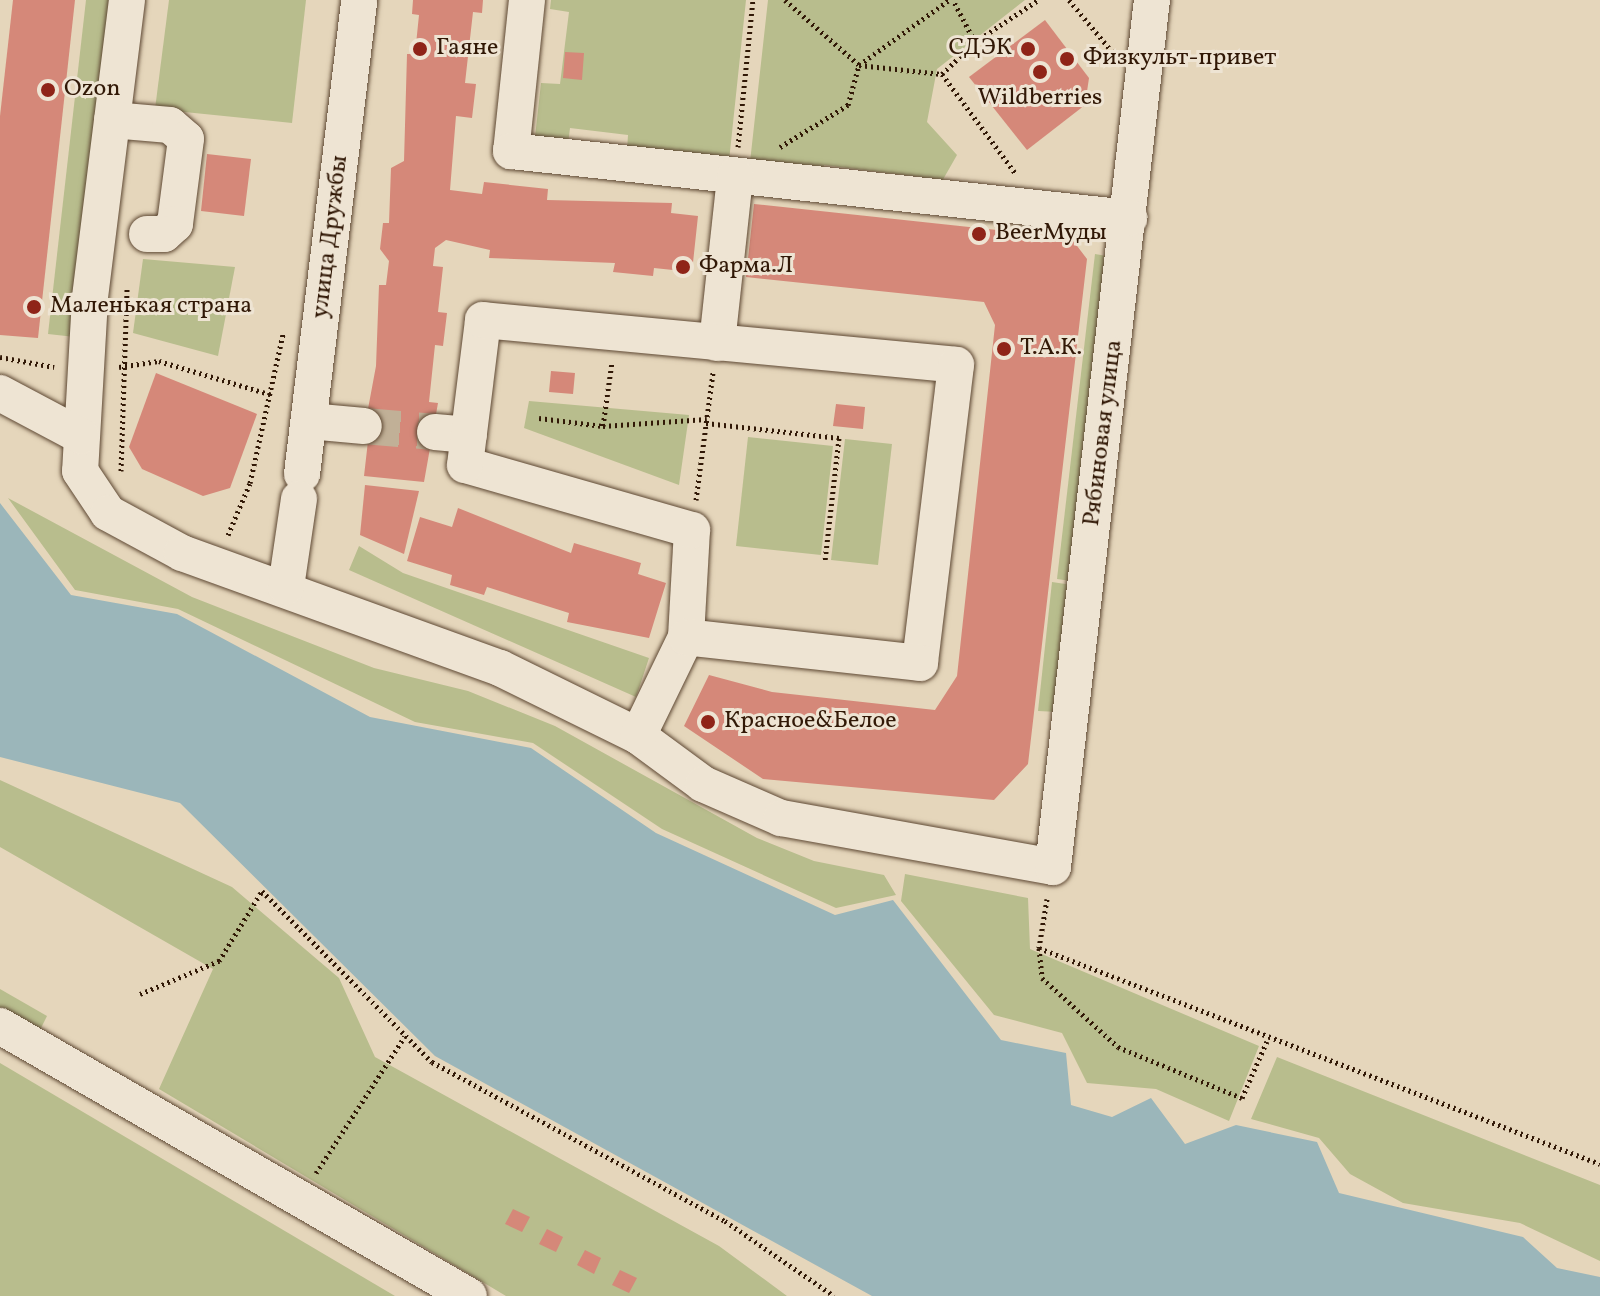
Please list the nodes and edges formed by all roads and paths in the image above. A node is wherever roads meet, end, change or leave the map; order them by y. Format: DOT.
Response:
graph roads {
  1 [pos="127,0"];
  2 [pos="359,0"];
  3 [pos="527,0"];
  4 [pos="753,0"];
  5 [pos="785,0"];
  6 [pos="951,0"];
  7 [pos="1038,0"];
  8 [pos="1069,0"];
  9 [pos="1152,0"];
  10 [pos="975,42"];
  11 [pos="1120,56"];
  12 [pos="859,65"];
  13 [pos="942,74"];
  14 [pos="112,120"];
  15 [pos="735,176"];
  16 [pos="1033,178"];
  17 [pos="1129,218"];
  18 [pos="147,234"];
  19 [pos="128,272"];
  20 [pos="615,333"];
  21 [pos="717,343"];
  22 [pos="0,357"];
  23 [pos="122,367"];
  24 [pos="84,372"];
  25 [pos="0,393"];
  26 [pos="272,395"];
  27 [pos="310,415"];
  28 [pos="539,418"];
  29 [pos="707,421"];
  30 [pos="364,426"];
  31 [pos="603,426"];
  32 [pos="81,436"];
  33 [pos="121,479"];
  34 [pos="692,530"];
  35 [pos="217,546"];
  36 [pos="825,561"];
  37 [pos="286,587"];
  38 [pos="686,637"];
  39 [pos="638,736"];
  40 [pos="1053,867"];
  41 [pos="1039,948"];
  42 [pos="140,994"];
  43 [pos="0,1026"];
  44 [pos="405,1036"];
  45 [pos="1267,1041"];
  46 [pos="1600,1164"];
  47 [pos="300,1199"];
  48 [pos="469,1296"];
  49 [pos="834,1296"];
  1 -- 14 [label="street"];
  2 -- 27 [label="street, улица Дружбы"];
  3 -- 15 [label="street"];
  4 -- 15 [label="path"];
  5 -- 12 [label="path"];
  6 -- 10 [label="path"];
  6 -- 12 [label="path"];
  7 -- 10 [label="path"];
  8 -- 11 [label="path"];
  9 -- 17 [label="street, Рябиновая улица"];
  10 -- 13 [label="path"];
  12 -- 13 [label="path"];
  12 -- 15 [label="path"];
  13 -- 16 [label="path"];
  14 -- 18 [label="street"];
  14 -- 24 [label="street"];
  15 -- 17 [label="street"];
  15 -- 21 [label="street"];
  17 -- 40 [label="street, Рябиновая улица"];
  19 -- 23 [label="path"];
  20 -- 21 [label="street"];
  20 -- 31 [label="path"];
  20 -- 34 [label="street"];
  21 -- 29 [label="path"];
  21 -- 38 [label="street"];
  22 -- 24 [label="path"];
  23 -- 24 [label="path"];
  23 -- 26 [label="path"];
  23 -- 33 [label="path"];
  24 -- 32 [label="street"];
  25 -- 32 [label="street"];
  26 -- 27 [label="path"];
  26 -- 35 [label="path"];
  27 -- 30 [label="street"];
  27 -- 37 [label="street, улица Дружбы"];
  28 -- 31 [label="path"];
  29 -- 31 [label="path"];
  29 -- 34 [label="path"];
  29 -- 36 [label="path"];
  32 -- 37 [label="street"];
  34 -- 38 [label="street"];
  37 -- 39 [label="street"];
  38 -- 39 [label="street"];
  39 -- 40 [label="street"];
  40 -- 41 [label="path"];
  41 -- 45 [label="path"];
  41 -- 45 [label="path"];
  42 -- 44 [label="path"];
  43 -- 47 [label="street"];
  44 -- 47 [label="path"];
  44 -- 49 [label="path"];
  45 -- 46 [label="path"];
  47 -- 48 [label="street"];
}
